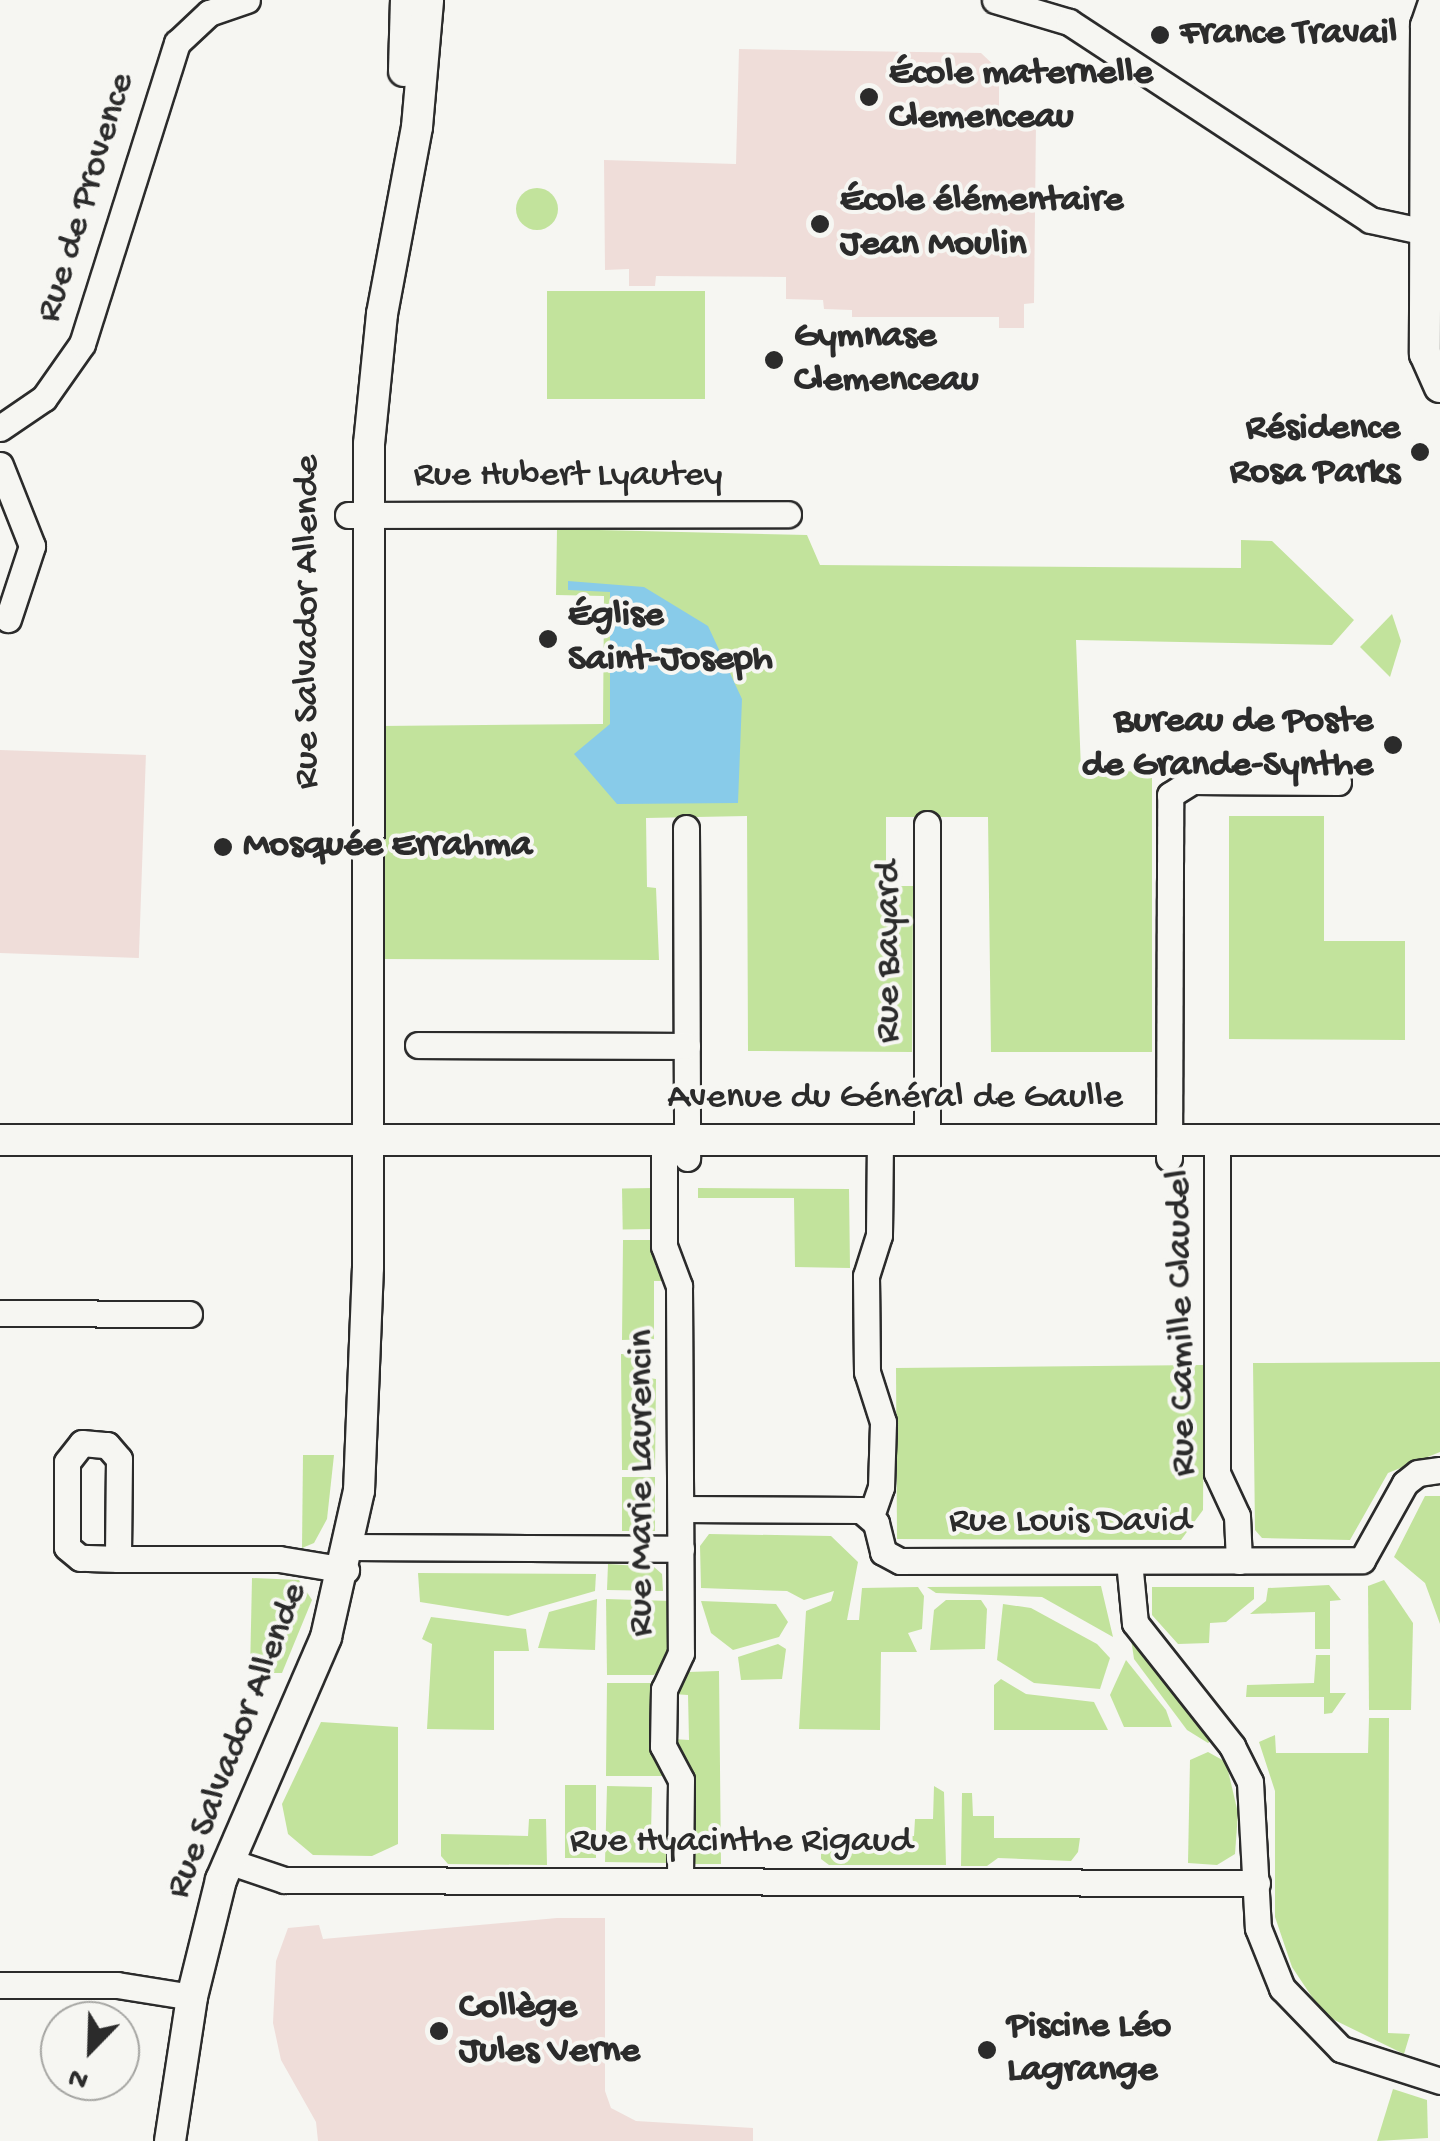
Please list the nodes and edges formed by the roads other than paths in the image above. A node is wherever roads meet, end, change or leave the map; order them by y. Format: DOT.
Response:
graph roads {
  1 [pos="248,0"];
  2 [pos="406,0"];
  3 [pos="428,0"];
  4 [pos="995,0"];
  5 [pos="1435,0"];
  6 [pos="1048,8"];
  7 [pos="1433,235"];
  8 [pos="1440,388"];
  9 [pos="0,428"];
  10 [pos="0,464"];
  11 [pos="358,514"];
  12 [pos="788,514"];
  13 [pos="8,619"];
  14 [pos="1338,782"];
  15 [pos="927,824"];
  16 [pos="686,828"];
  17 [pos="418,1045"];
  18 [pos="687,1046"];
  19 [pos="927,1139"];
  20 [pos="0,1140"];
  21 [pos="1440,1140"];
  22 [pos="359,1148"];
  23 [pos="676,1148"];
  24 [pos="880,1148"];
  25 [pos="1169,1149"];
  26 [pos="1217,1149"];
  27 [pos="0,1156"];
  28 [pos="1440,1158"];
  29 [pos="0,1312"];
  30 [pos="189,1314"];
  31 [pos="1440,1470"];
  32 [pos="681,1509"];
  33 [pos="870,1516"];
  34 [pos="681,1550"];
  35 [pos="118,1559"];
  36 [pos="348,1559"];
  37 [pos="1239,1560"];
  38 [pos="1129,1561"];
  39 [pos="228,1861"];
  40 [pos="680,1881"];
  41 [pos="1257,1883"];
  42 [pos="0,1984"];
  43 [pos="192,1997"];
  44 [pos="1440,2081"];
  45 [pos="170,2141"];
  1 -- 9 [label="street, Rue de Provence"];
  2 -- 11 [label="street, Rue Salvador Allende"];
  3 -- 11 [label="street, Rue Salvador Allende"];
  4 -- 6 [label="street"];
  5 -- 7 [label="street"];
  6 -- 7 [label="street"];
  7 -- 8 [label="street"];
  10 -- 13 [label="street"];
  11 -- 12 [label="street, Rue Hubert Lyautey"];
  11 -- 22 [label="street, Rue Salvador Allende"];
  14 -- 25 [label="street"];
  15 -- 19 [label="street, Rue Bayard"];
  16 -- 18 [label="street, Rue Marie Laurencin"];
  17 -- 18 [label="street"];
  18 -- 23 [label="street, Rue Marie Laurencin"];
  19 -- 24 [label="street, Avenue du Général de Gaulle"];
  19 -- 25 [label="street, Avenue du Général de Gaulle"];
  20 -- 22 [label="street"];
  21 -- 26 [label="street, Avenue du Général de Gaulle"];
  22 -- 23 [label="street, Avenue du Général de Gaulle"];
  22 -- 27 [label="street"];
  22 -- 36 [label="street, Rue Salvador Allende"];
  23 -- 24 [label="street, Avenue du Général de Gaulle"];
  23 -- 32 [label="street, Rue Marie Laurencin"];
  24 -- 25 [label="street, Avenue du Général de Gaulle"];
  24 -- 33 [label="street"];
  25 -- 26 [label="street, Avenue du Général de Gaulle"];
  26 -- 28 [label="street, Avenue du Général de Gaulle"];
  26 -- 37 [label="street, Rue Camille Claudel"];
  29 -- 30 [label="street"];
  31 -- 37 [label="street, Rue Louis David"];
  32 -- 33 [label="street"];
  32 -- 34 [label="street, Rue Marie Laurencin"];
  33 -- 38 [label="street, Rue Louis David"];
  34 -- 36 [label="street"];
  34 -- 40 [label="street, Rue Marie Laurencin"];
  35 -- 36 [label="street"];
  36 -- 39 [label="street, Rue Salvador Allende"];
  37 -- 38 [label="street, Rue Louis David"];
  38 -- 41 [label="street"];
  39 -- 40 [label="street, Rue Hyacinthe Rigaud"];
  39 -- 43 [label="street, Rue Salvador Allende"];
  40 -- 41 [label="street, Rue Hyacinthe Rigaud"];
  41 -- 44 [label="street"];
  42 -- 43 [label="street"];
  43 -- 45 [label="street, Rue Salvador Allende"];
}
